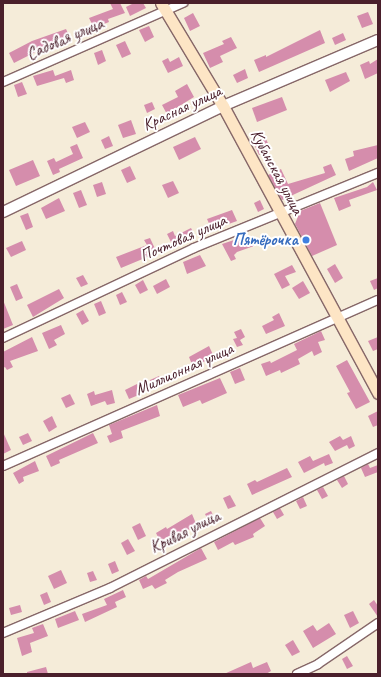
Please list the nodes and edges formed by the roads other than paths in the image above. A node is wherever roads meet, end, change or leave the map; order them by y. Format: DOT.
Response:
graph roads {
  1 [pos="183,3"];
  2 [pos="163,8"];
  3 [pos="378,40"];
  4 [pos="3,82"];
  5 [pos="223,106"];
  6 [pos="378,173"];
  7 [pos="3,212"];
  8 [pos="279,213"];
  9 [pos="378,300"];
  10 [pos="338,317"];
  11 [pos="3,338"];
  12 [pos="378,393"];
  13 [pos="378,453"];
  14 [pos="3,466"];
  15 [pos="378,623"];
  16 [pos="3,633"];
  17 [pos="297,674"];
  1 -- 2 [label="street, Садовая улица"];
  2 -- 4 [label="street, Садовая улица"];
  2 -- 5 [label="main road, Кубанская улица"];
  3 -- 5 [label="street, Красная улица"];
  5 -- 7 [label="street, Красная улица"];
  5 -- 8 [label="main road, Кубанская улица"];
  6 -- 8 [label="street, Почтовая улица"];
  8 -- 10 [label="main road, Кубанская улица"];
  8 -- 11 [label="street, Почтовая улица"];
  9 -- 10 [label="street, Миллионная улица"];
  10 -- 12 [label="main road, Кубанская улица"];
  10 -- 14 [label="street, Миллионная улица"];
  13 -- 16 [label="street, Кривая улица"];
  15 -- 17 [label="street"];
}
